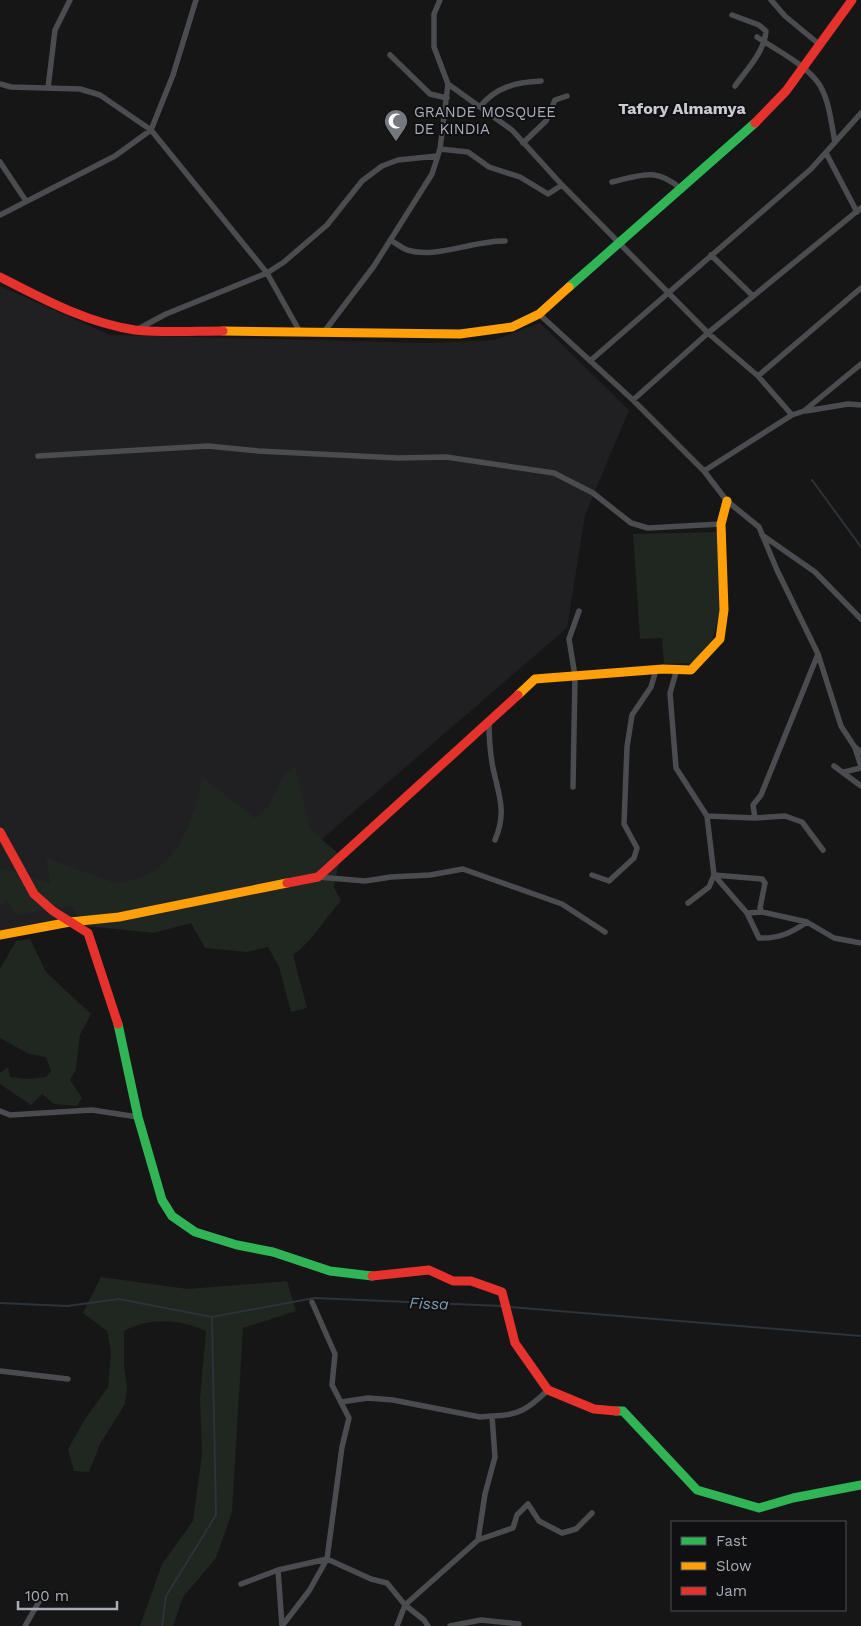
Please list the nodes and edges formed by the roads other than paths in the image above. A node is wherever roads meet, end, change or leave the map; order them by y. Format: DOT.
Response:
graph roads {
  1 [pos="70,0"];
  2 [pos="196,0"];
  3 [pos="440,0"];
  4 [pos="771,0"];
  5 [pos="852,0"];
  6 [pos="732,14"];
  7 [pos="757,37"];
  8 [pos="765,42"];
  9 [pos="820,45"];
  10 [pos="390,55"];
  11 [pos="803,68"];
  12 [pos="541,81"];
  13 [pos="0,84"];
  14 [pos="448,84"];
  15 [pos="736,86"];
  16 [pos="48,88"];
  17 [pos="567,96"];
  18 [pos="446,98"];
  19 [pos="480,107"];
  20 [pos="861,114"];
  21 [pos="152,130"];
  22 [pos="835,142"];
  23 [pos="524,143"];
  24 [pos="440,149"];
  25 [pos="826,153"];
  26 [pos="437,156"];
  27 [pos="0,162"];
  28 [pos="612,182"];
  29 [pos="562,185"];
  30 [pos="681,189"];
  31 [pos="26,201"];
  32 [pos="859,210"];
  33 [pos="0,215"];
  34 [pos="390,240"];
  35 [pos="505,241"];
  36 [pos="620,244"];
  37 [pos="711,255"];
  38 [pos="267,273"];
  39 [pos="0,277"];
  40 [pos="861,288"];
  41 [pos="668,291"];
  42 [pos="753,296"];
  43 [pos="539,314"];
  44 [pos="136,330"];
  45 [pos="300,332"];
  46 [pos="324,332"];
  47 [pos="708,333"];
  48 [pos="590,361"];
  49 [pos="861,364"];
  50 [pos="758,376"];
  51 [pos="633,400"];
  52 [pos="861,405"];
  53 [pos="804,411"];
  54 [pos="792,415"];
  55 [pos="38,456"];
  56 [pos="704,471"];
  57 [pos="727,501"];
  58 [pos="721,524"];
  59 [pos="762,535"];
  60 [pos="579,611"];
  61 [pos="861,619"];
  62 [pos="818,654"];
  63 [pos="656,670"];
  64 [pos="677,670"];
  65 [pos="575,676"];
  66 [pos="489,721"];
  67 [pos="854,746"];
  68 [pos="861,752"];
  69 [pos="834,766"];
  70 [pos="861,767"];
  71 [pos="844,772"];
  72 [pos="861,786"];
  73 [pos="573,787"];
  74 [pos="708,816"];
  75 [pos="755,818"];
  76 [pos="0,832"];
  77 [pos="495,840"];
  78 [pos="823,850"];
  79 [pos="592,875"];
  80 [pos="714,875"];
  81 [pos="318,877"];
  82 [pos="688,903"];
  83 [pos="747,912"];
  84 [pos="762,912"];
  85 [pos="70,922"];
  86 [pos="807,922"];
  87 [pos="605,932"];
  88 [pos="0,936"];
  89 [pos="861,943"];
  90 [pos="0,1111"];
  91 [pos="138,1117"];
  92 [pos="312,1302"];
  93 [pos="0,1371"];
  94 [pos="68,1379"];
  95 [pos="548,1390"];
  96 [pos="341,1402"];
  97 [pos="492,1416"];
  98 [pos="861,1485"];
  99 [pos="592,1512"];
  100 [pos="478,1540"];
  101 [pos="328,1559"];
  102 [pos="278,1570"];
  103 [pos="240,1584"];
  104 [pos="40,1600"];
  105 [pos="405,1605"];
  106 [pos="519,1624"];
  107 [pos="26,1626"];
  108 [pos="282,1626"];
  109 [pos="397,1626"];
  110 [pos="428,1626"];
  111 [pos="450,1626"];
  1 -- 16 [label="street"];
  2 -- 21 [label="street"];
  3 -- 14 [label="street"];
  4 -- 9 [label="street"];
  5 -- 9 [label="street"];
  6 -- 8 [label="street"];
  7 -- 8 [label="street"];
  8 -- 11 [label="street"];
  8 -- 15 [label="street"];
  9 -- 11 [label="street"];
  10 -- 18 [label="street"];
  11 -- 22 [label="street"];
  11 -- 30 [label="street"];
  12 -- 19 [label="street"];
  13 -- 16 [label="street"];
  14 -- 18 [label="street"];
  14 -- 19 [label="street"];
  16 -- 21 [label="street"];
  17 -- 23 [label="street"];
  18 -- 24 [label="street"];
  19 -- 23 [label="street"];
  20 -- 22 [label="street"];
  21 -- 31 [label="street"];
  21 -- 38 [label="street"];
  22 -- 25 [label="street"];
  23 -- 29 [label="street"];
  24 -- 26 [label="street"];
  24 -- 29 [label="street"];
  25 -- 32 [label="street"];
  25 -- 37 [label="street"];
  26 -- 34 [label="street"];
  26 -- 38 [label="street"];
  27 -- 31 [label="street"];
  28 -- 30 [label="street"];
  29 -- 36 [label="street"];
  30 -- 36 [label="street"];
  31 -- 33 [label="street"];
  32 -- 42 [label="street"];
  34 -- 35 [label="street"];
  34 -- 46 [label="street"];
  36 -- 41 [label="street"];
  36 -- 43 [label="street"];
  37 -- 41 [label="street"];
  37 -- 42 [label="street"];
  38 -- 44 [label="street"];
  38 -- 45 [label="street"];
  39 -- 44 [label="street"];
  40 -- 50 [label="street"];
  41 -- 47 [label="street"];
  41 -- 48 [label="street"];
  42 -- 47 [label="street"];
  43 -- 46 [label="street"];
  43 -- 48 [label="street"];
  44 -- 45 [label="street"];
  45 -- 46 [label="street"];
  47 -- 50 [label="street"];
  47 -- 51 [label="street"];
  48 -- 51 [label="street"];
  49 -- 53 [label="street"];
  50 -- 54 [label="street"];
  51 -- 56 [label="street"];
  52 -- 53 [label="street"];
  53 -- 54 [label="street"];
  54 -- 56 [label="street"];
  55 -- 58 [label="street"];
  56 -- 57 [label="street"];
  57 -- 58 [label="street"];
  57 -- 59 [label="street"];
  58 -- 64 [label="street"];
  59 -- 61 [label="street"];
  59 -- 62 [label="street"];
  60 -- 65 [label="street"];
  62 -- 67 [label="street"];
  62 -- 75 [label="street"];
  63 -- 64 [label="street"];
  63 -- 65 [label="street"];
  63 -- 79 [label="street"];
  64 -- 74 [label="street"];
  65 -- 66 [label="street"];
  65 -- 73 [label="street"];
  66 -- 77 [label="street"];
  66 -- 81 [label="street"];
  67 -- 68 [label="street"];
  67 -- 70 [label="street"];
  69 -- 71 [label="street"];
  70 -- 71 [label="street"];
  71 -- 72 [label="street"];
  74 -- 75 [label="street"];
  74 -- 80 [label="street"];
  75 -- 78 [label="street"];
  76 -- 85 [label="street"];
  80 -- 82 [label="street"];
  80 -- 83 [label="street"];
  80 -- 84 [label="street"];
  81 -- 85 [label="street"];
  81 -- 87 [label="street"];
  83 -- 84 [label="street"];
  83 -- 86 [label="street"];
  84 -- 86 [label="street"];
  85 -- 88 [label="street"];
  85 -- 91 [label="street"];
  86 -- 89 [label="street"];
  90 -- 91 [label="street"];
  91 -- 95 [label="street"];
  92 -- 96 [label="street"];
  93 -- 94 [label="street"];
  95 -- 97 [label="street"];
  95 -- 98 [label="street"];
  96 -- 97 [label="street"];
  96 -- 101 [label="street"];
  97 -- 100 [label="street"];
  99 -- 100 [label="street"];
  100 -- 105 [label="street"];
  101 -- 102 [label="street"];
  101 -- 105 [label="street"];
  101 -- 108 [label="street"];
  102 -- 103 [label="street"];
  102 -- 108 [label="street"];
  104 -- 107 [label="street"];
  105 -- 109 [label="street"];
  105 -- 110 [label="street"];
  106 -- 111 [label="street"];
}
